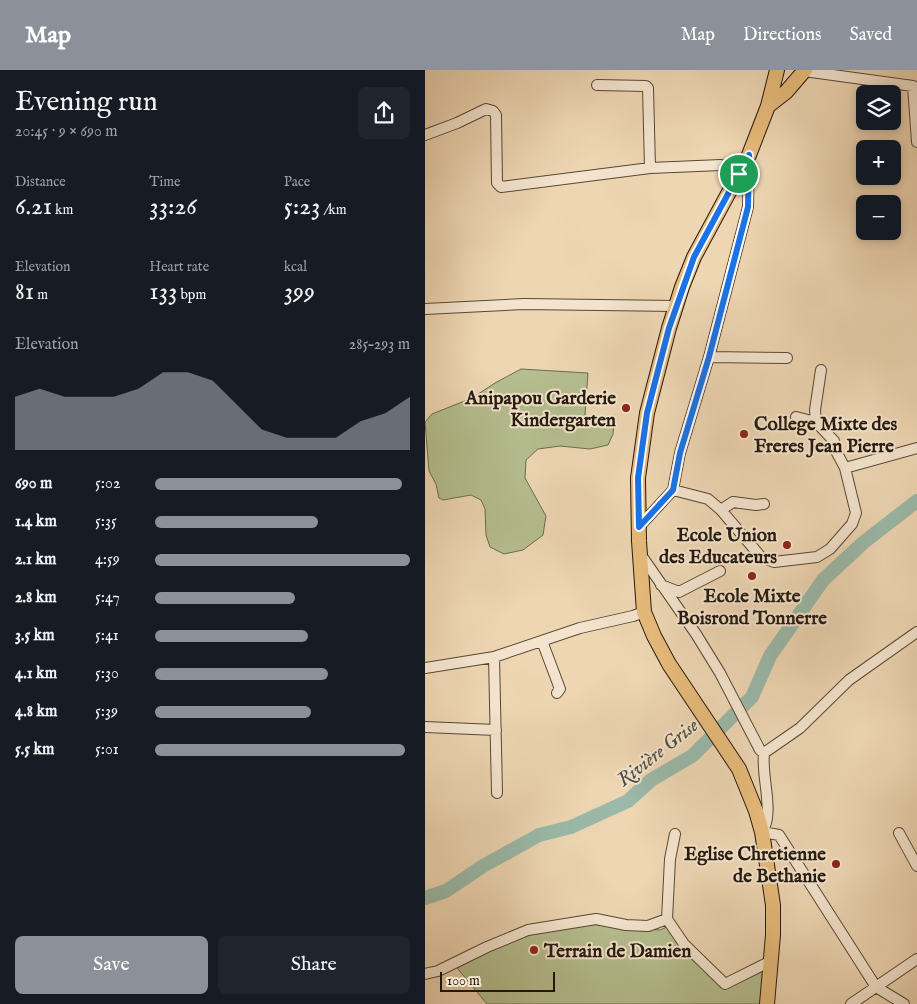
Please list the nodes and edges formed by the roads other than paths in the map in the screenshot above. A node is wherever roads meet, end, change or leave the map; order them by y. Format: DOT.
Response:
graph roads {
  1 [pos="777,70"];
  2 [pos="804,71"];
  3 [pos="597,85"];
  4 [pos="915,86"];
  5 [pos="768,106"];
  6 [pos="425,135"];
  7 [pos="917,142"];
  8 [pos="749,155"];
  9 [pos="650,168"];
  10 [pos="739,174"];
  11 [pos="676,306"];
  12 [pos="425,309"];
  13 [pos="709,357"];
  14 [pos="787,358"];
  15 [pos="821,370"];
  16 [pos="796,417"];
  17 [pos="817,422"];
  18 [pos="917,448"];
  19 [pos="845,468"];
  20 [pos="673,490"];
  21 [pos="764,504"];
  22 [pos="721,510"];
  23 [pos="639,527"];
  24 [pos="640,554"];
  25 [pos="720,571"];
  26 [pos="661,585"];
  27 [pos="645,612"];
  28 [pos="917,632"];
  29 [pos="542,641"];
  30 [pos="494,657"];
  31 [pos="425,668"];
  32 [pos="557,693"];
  33 [pos="425,727"];
  34 [pos="496,730"];
  35 [pos="762,751"];
  36 [pos="497,793"];
  37 [pos="762,832"];
  38 [pos="899,833"];
  39 [pos="675,834"];
  40 [pos="917,866"];
  41 [pos="667,919"];
  42 [pos="917,959"];
  43 [pos="769,962"];
  44 [pos="425,974"];
  45 [pos="876,987"];
  46 [pos="767,1004"];
  47 [pos="851,1004"];
  48 [pos="904,1004"];
  1 -- 5 [label="main road"];
  2 -- 4 [label="street"];
  2 -- 5 [label="main road"];
  3 -- 9 [label="street"];
  4 -- 7 [label="street"];
  5 -- 8 [label="main road"];
  6 -- 9 [label="street"];
  8 -- 10 [label="main road"];
  8 -- 13 [label="street"];
  9 -- 10 [label="street"];
  10 -- 11 [label="main road"];
  11 -- 12 [label="street"];
  11 -- 23 [label="main road"];
  13 -- 14 [label="street"];
  13 -- 20 [label="street"];
  15 -- 17 [label="street"];
  16 -- 17 [label="street"];
  17 -- 19 [label="street"];
  18 -- 19 [label="street"];
  19 -- 22 [label="street"];
  20 -- 22 [label="street"];
  20 -- 23 [label="street"];
  21 -- 22 [label="street"];
  23 -- 24 [label="main road"];
  24 -- 26 [label="street"];
  24 -- 27 [label="main road"];
  25 -- 26 [label="street"];
  26 -- 35 [label="street"];
  27 -- 29 [label="street"];
  27 -- 37 [label="main road"];
  28 -- 35 [label="street"];
  29 -- 30 [label="street"];
  29 -- 32 [label="street"];
  30 -- 31 [label="street"];
  30 -- 34 [label="street"];
  33 -- 34 [label="street"];
  34 -- 36 [label="street"];
  35 -- 37 [label="street"];
  37 -- 43 [label="main road"];
  37 -- 45 [label="street"];
  38 -- 40 [label="street"];
  39 -- 41 [label="street"];
  41 -- 43 [label="street"];
  41 -- 44 [label="street"];
  42 -- 45 [label="street"];
  43 -- 46 [label="main road"];
  45 -- 47 [label="street"];
  45 -- 48 [label="street"];
}
